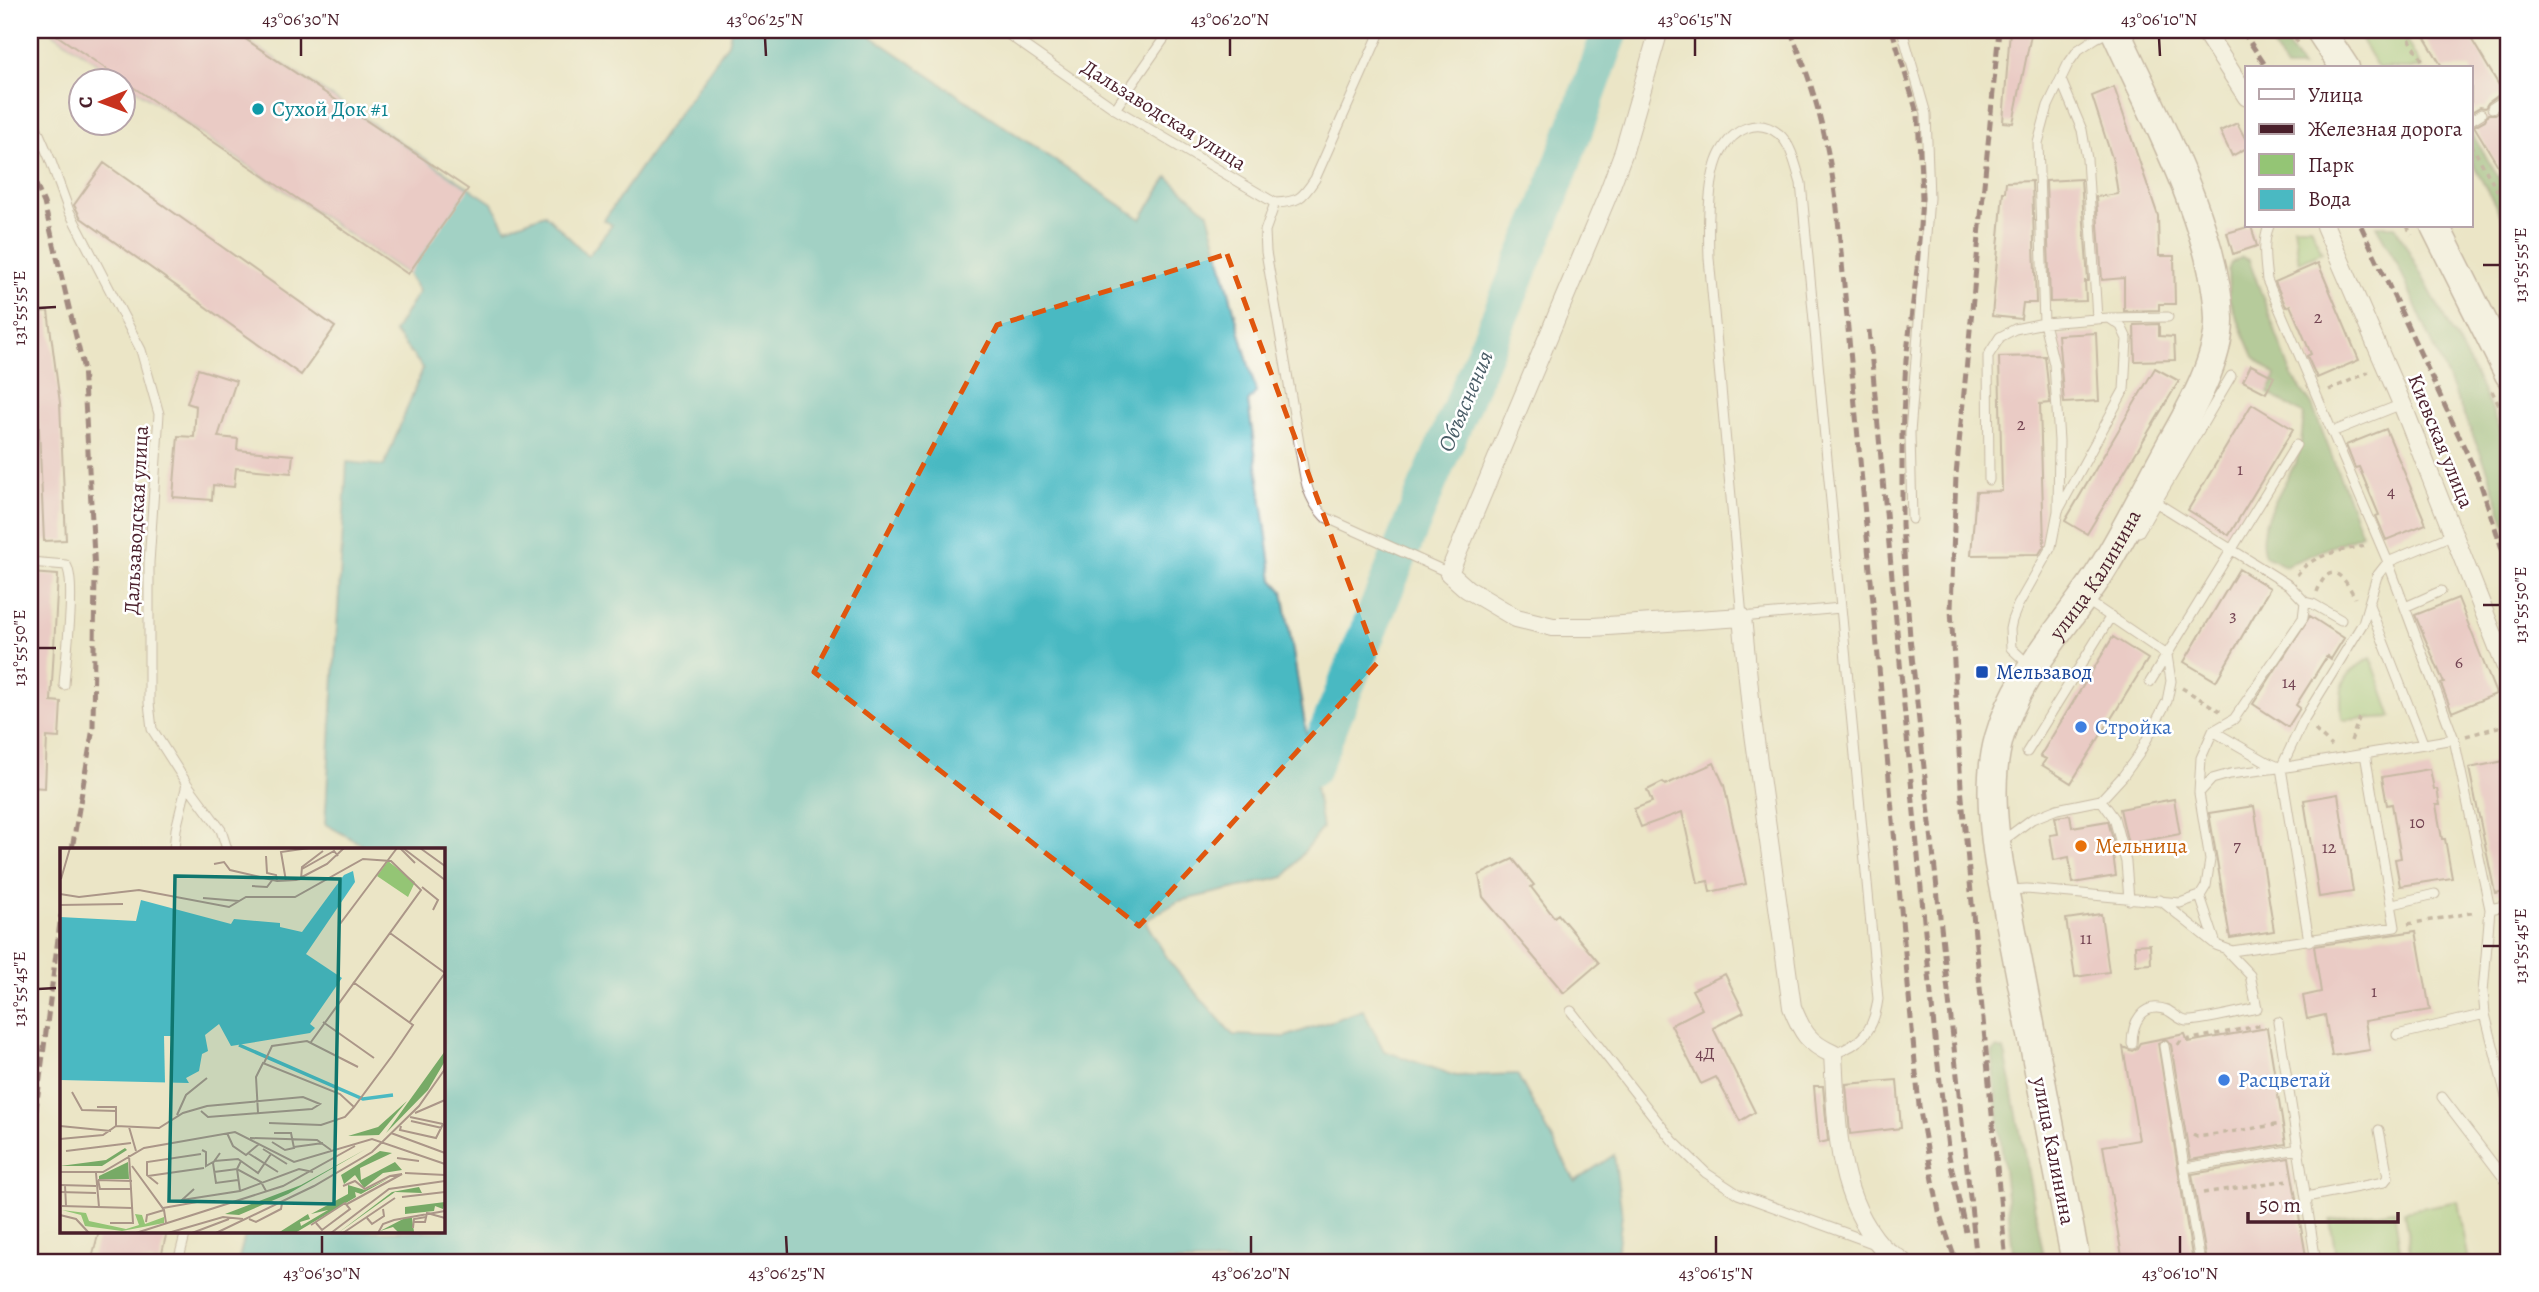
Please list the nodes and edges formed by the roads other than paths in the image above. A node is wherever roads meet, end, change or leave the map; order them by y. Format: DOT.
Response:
graph roads {
  1 [pos="1002,30"];
  2 [pos="1170,30"];
  3 [pos="1381,30"];
  4 [pos="1660,30"];
  5 [pos="1902,30"];
  6 [pos="2115,30"];
  7 [pos="2204,30"];
  8 [pos="2320,30"];
  9 [pos="2343,66"];
  10 [pos="2060,80"];
  11 [pos="2245,94"];
  12 [pos="2509,97"];
  13 [pos="2491,108"];
  14 [pos="1115,109"];
  15 [pos="30,113"];
  16 [pos="2481,114"];
  17 [pos="2472,119"];
  18 [pos="1275,203"];
  19 [pos="2268,228"];
  20 [pos="2326,228"];
  21 [pos="2436,228"];
  22 [pos="2168,317"];
  23 [pos="2097,318"];
  24 [pos="2109,318"];
  25 [pos="2044,323"];
  26 [pos="2509,374"];
  27 [pos="2231,376"];
  28 [pos="2402,404"];
  29 [pos="2332,432"];
  30 [pos="2296,445"];
  31 [pos="1989,480"];
  32 [pos="2157,503"];
  33 [pos="2058,511"];
  34 [pos="1912,519"];
  35 [pos="2454,534"];
  36 [pos="2136,537"];
  37 [pos="2233,550"];
  38 [pos="30,562"];
  39 [pos="2388,562"];
  40 [pos="1449,573"];
  41 [pos="2441,591"];
  42 [pos="2093,599"];
  43 [pos="2309,603"];
  44 [pos="2370,605"];
  45 [pos="2405,607"];
  46 [pos="1841,608"];
  47 [pos="2111,616"];
  48 [pos="1742,617"];
  49 [pos="2341,620"];
  50 [pos="2167,656"];
  51 [pos="2033,668"];
  52 [pos="2509,675"];
  53 [pos="2150,682"];
  54 [pos="64,685"];
  55 [pos="2213,731"];
  56 [pos="2454,739"];
  57 [pos="2423,743"];
  58 [pos="2027,752"];
  59 [pos="2365,754"];
  60 [pos="2281,768"];
  61 [pos="187,784"];
  62 [pos="2199,793"];
  63 [pos="2101,800"];
  64 [pos="1996,845"];
  65 [pos="174,848"];
  66 [pos="227,848"];
  67 [pos="2005,890"];
  68 [pos="2435,894"];
  69 [pos="2200,896"];
  70 [pos="2129,900"];
  71 [pos="2160,900"];
  72 [pos="2393,904"];
  73 [pos="2509,905"];
  74 [pos="2490,909"];
  75 [pos="2309,941"];
  76 [pos="2216,945"];
  77 [pos="2226,950"];
  78 [pos="1571,1011"];
  79 [pos="2485,1014"];
  80 [pos="2278,1022"];
  81 [pos="2397,1035"];
  82 [pos="2132,1044"];
  83 [pos="2164,1045"];
  84 [pos="1833,1054"];
  85 [pos="2442,1097"];
  86 [pos="2509,1108"];
  87 [pos="2379,1130"];
  88 [pos="2299,1149"];
  89 [pos="2185,1168"];
  90 [pos="2509,1185"];
  91 [pos="2306,1197"];
  92 [pos="186,1232"];
  93 [pos="1882,1247"];
  94 [pos="178,1262"];
  95 [pos="1903,1262"];
  96 [pos="2076,1262"];
  97 [pos="2200,1262"];
  98 [pos="2316,1262"];
  1 -- 14 [label="lane, Дальзаводская улица"];
  2 -- 14 [label="lane"];
  3 -- 18 [label="lane"];
  4 -- 40 [label="street"];
  5 -- 34 [label="lane"];
  6 -- 10 [label="lane"];
  6 -- 42 [label="main road, улица Калинина"];
  7 -- 11 [label="street"];
  8 -- 9 [label="main road"];
  10 -- 23 [label="lane"];
  10 -- 25 [label="lane"];
  12 -- 13 [label="lane"];
  14 -- 18 [label="lane, Дальзаводская улица"];
  15 -- 61 [label="lane, Дальзаводская улица"];
  16 -- 17 [label="lane"];
  18 -- 40 [label="lane"];
  19 -- 29 [label="lane"];
  20 -- 28 [label="street, Киевская улица"];
  21 -- 26 [label="main road"];
  22 -- 24 [label="lane"];
  23 -- 24 [label="lane"];
  23 -- 25 [label="lane"];
  24 -- 33 [label="lane"];
  25 -- 31 [label="lane"];
  25 -- 33 [label="lane"];
  27 -- 32 [label="lane"];
  28 -- 29 [label="lane"];
  28 -- 35 [label="street, Киевская улица"];
  29 -- 39 [label="lane"];
  30 -- 37 [label="lane"];
  32 -- 36 [label="lane"];
  32 -- 37 [label="lane"];
  33 -- 51 [label="lane"];
  35 -- 39 [label="lane"];
  35 -- 52 [label="street, Киевская улица"];
  37 -- 43 [label="lane"];
  37 -- 50 [label="lane"];
  38 -- 54 [label="lane"];
  39 -- 44 [label="lane"];
  39 -- 45 [label="lane"];
  40 -- 48 [label="street"];
  41 -- 45 [label="lane"];
  42 -- 47 [label="lane"];
  42 -- 51 [label="main road, улица Калинина"];
  43 -- 49 [label="lane"];
  43 -- 55 [label="lane"];
  44 -- 57 [label="lane"];
  44 -- 60 [label="lane"];
  45 -- 56 [label="lane"];
  46 -- 48 [label="lane"];
  46 -- 48 [label="lane"];
  46 -- 84 [label="lane"];
  47 -- 50 [label="lane"];
  47 -- 58 [label="lane"];
  48 -- 84 [label="street"];
  50 -- 53 [label="lane"];
  50 -- 63 [label="lane"];
  51 -- 64 [label="main road, улица Калинина"];
  55 -- 60 [label="lane"];
  55 -- 62 [label="lane"];
  56 -- 57 [label="lane"];
  56 -- 74 [label="lane"];
  57 -- 59 [label="lane"];
  59 -- 60 [label="lane"];
  59 -- 72 [label="lane"];
  60 -- 62 [label="lane"];
  60 -- 75 [label="lane"];
  61 -- 65 [label="lane"];
  61 -- 66 [label="lane, Дальзаводская улица"];
  62 -- 69 [label="lane"];
  63 -- 64 [label="lane"];
  63 -- 70 [label="lane"];
  64 -- 67 [label="main road, улица Калинина"];
  67 -- 70 [label="lane"];
  67 -- 96 [label="main road, улица Калинина"];
  68 -- 72 [label="lane"];
  69 -- 71 [label="lane"];
  69 -- 76 [label="lane"];
  70 -- 71 [label="lane"];
  71 -- 76 [label="lane"];
  72 -- 75 [label="lane"];
  73 -- 74 [label="lane"];
  74 -- 79 [label="lane"];
  75 -- 77 [label="lane"];
  76 -- 77 [label="lane"];
  77 -- 82 [label="lane"];
  78 -- 93 [label="lane"];
  79 -- 81 [label="lane"];
  79 -- 86 [label="lane"];
  80 -- 88 [label="lane"];
  83 -- 89 [label="lane"];
  84 -- 93 [label="street"];
  85 -- 90 [label="lane"];
  87 -- 91 [label="lane"];
  88 -- 89 [label="lane"];
  88 -- 91 [label="lane"];
  89 -- 97 [label="lane"];
  91 -- 98 [label="lane"];
  92 -- 94 [label="lane"];
  93 -- 95 [label="street"];
}
